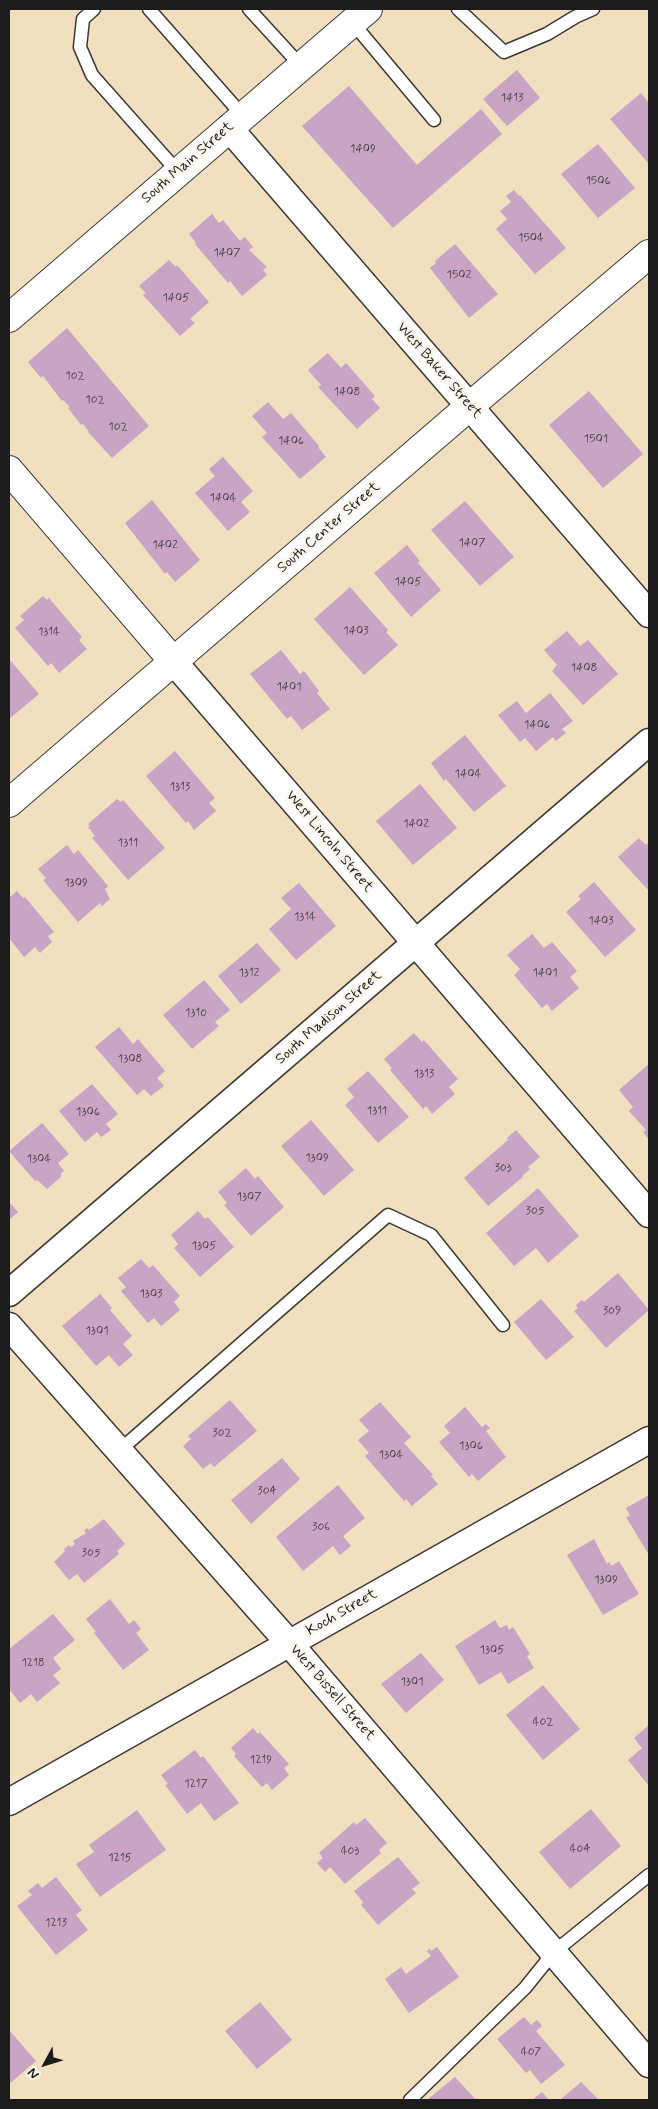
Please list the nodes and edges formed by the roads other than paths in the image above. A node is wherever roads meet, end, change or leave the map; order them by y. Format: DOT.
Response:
graph roads {
  1 [pos="94,9"];
  2 [pos="149,9"];
  3 [pos="249,9"];
  4 [pos="458,9"];
  5 [pos="593,9"];
  6 [pos="360,16"];
  7 [pos="301,66"];
  8 [pos="434,120"];
  9 [pos="236,122"];
  10 [pos="178,172"];
  11 [pos="649,254"];
  12 [pos="9,318"];
  13 [pos="470,406"];
  14 [pos="9,470"];
  15 [pos="649,614"];
  16 [pos="174,662"];
  17 [pos="649,742"];
  18 [pos="9,803"];
  19 [pos="416,943"];
  20 [pos="649,1214"];
  21 [pos="9,1294"];
  22 [pos="503,1325"];
  23 [pos="9,1326"];
  24 [pos="649,1440"];
  25 [pos="120,1450"];
  26 [pos="289,1643"];
  27 [pos="9,1802"];
  28 [pos="649,1876"];
  29 [pos="554,1952"];
  30 [pos="649,2064"];
  31 [pos="410,2100"];
  1 -- 10 [label="lane"];
  2 -- 9 [label="lane"];
  3 -- 7 [label="lane"];
  4 -- 5 [label="lane"];
  6 -- 7 [label="main road, South Main Street"];
  6 -- 8 [label="lane"];
  7 -- 9 [label="main road, South Main Street"];
  9 -- 10 [label="main road, South Main Street"];
  9 -- 13 [label="street, West Baker Street"];
  10 -- 12 [label="main road, South Main Street"];
  11 -- 13 [label="main road, South Center Street"];
  13 -- 15 [label="street, West Baker Street"];
  13 -- 16 [label="main road, South Center Street"];
  14 -- 16 [label="main road, West Lincoln Street"];
  16 -- 18 [label="main road, South Center Street"];
  16 -- 19 [label="street, West Lincoln Street"];
  17 -- 19 [label="street, South Madison Street"];
  19 -- 20 [label="street, West Lincoln Street"];
  19 -- 21 [label="street, South Madison Street"];
  22 -- 25 [label="lane"];
  23 -- 25 [label="street, West Bissell Street"];
  24 -- 26 [label="street, Koch Street"];
  25 -- 26 [label="street, West Bissell Street"];
  26 -- 27 [label="street, Koch Street"];
  26 -- 29 [label="street, West Bissell Street"];
  28 -- 29 [label="lane"];
  29 -- 30 [label="street, West Bissell Street"];
  29 -- 31 [label="lane"];
}
